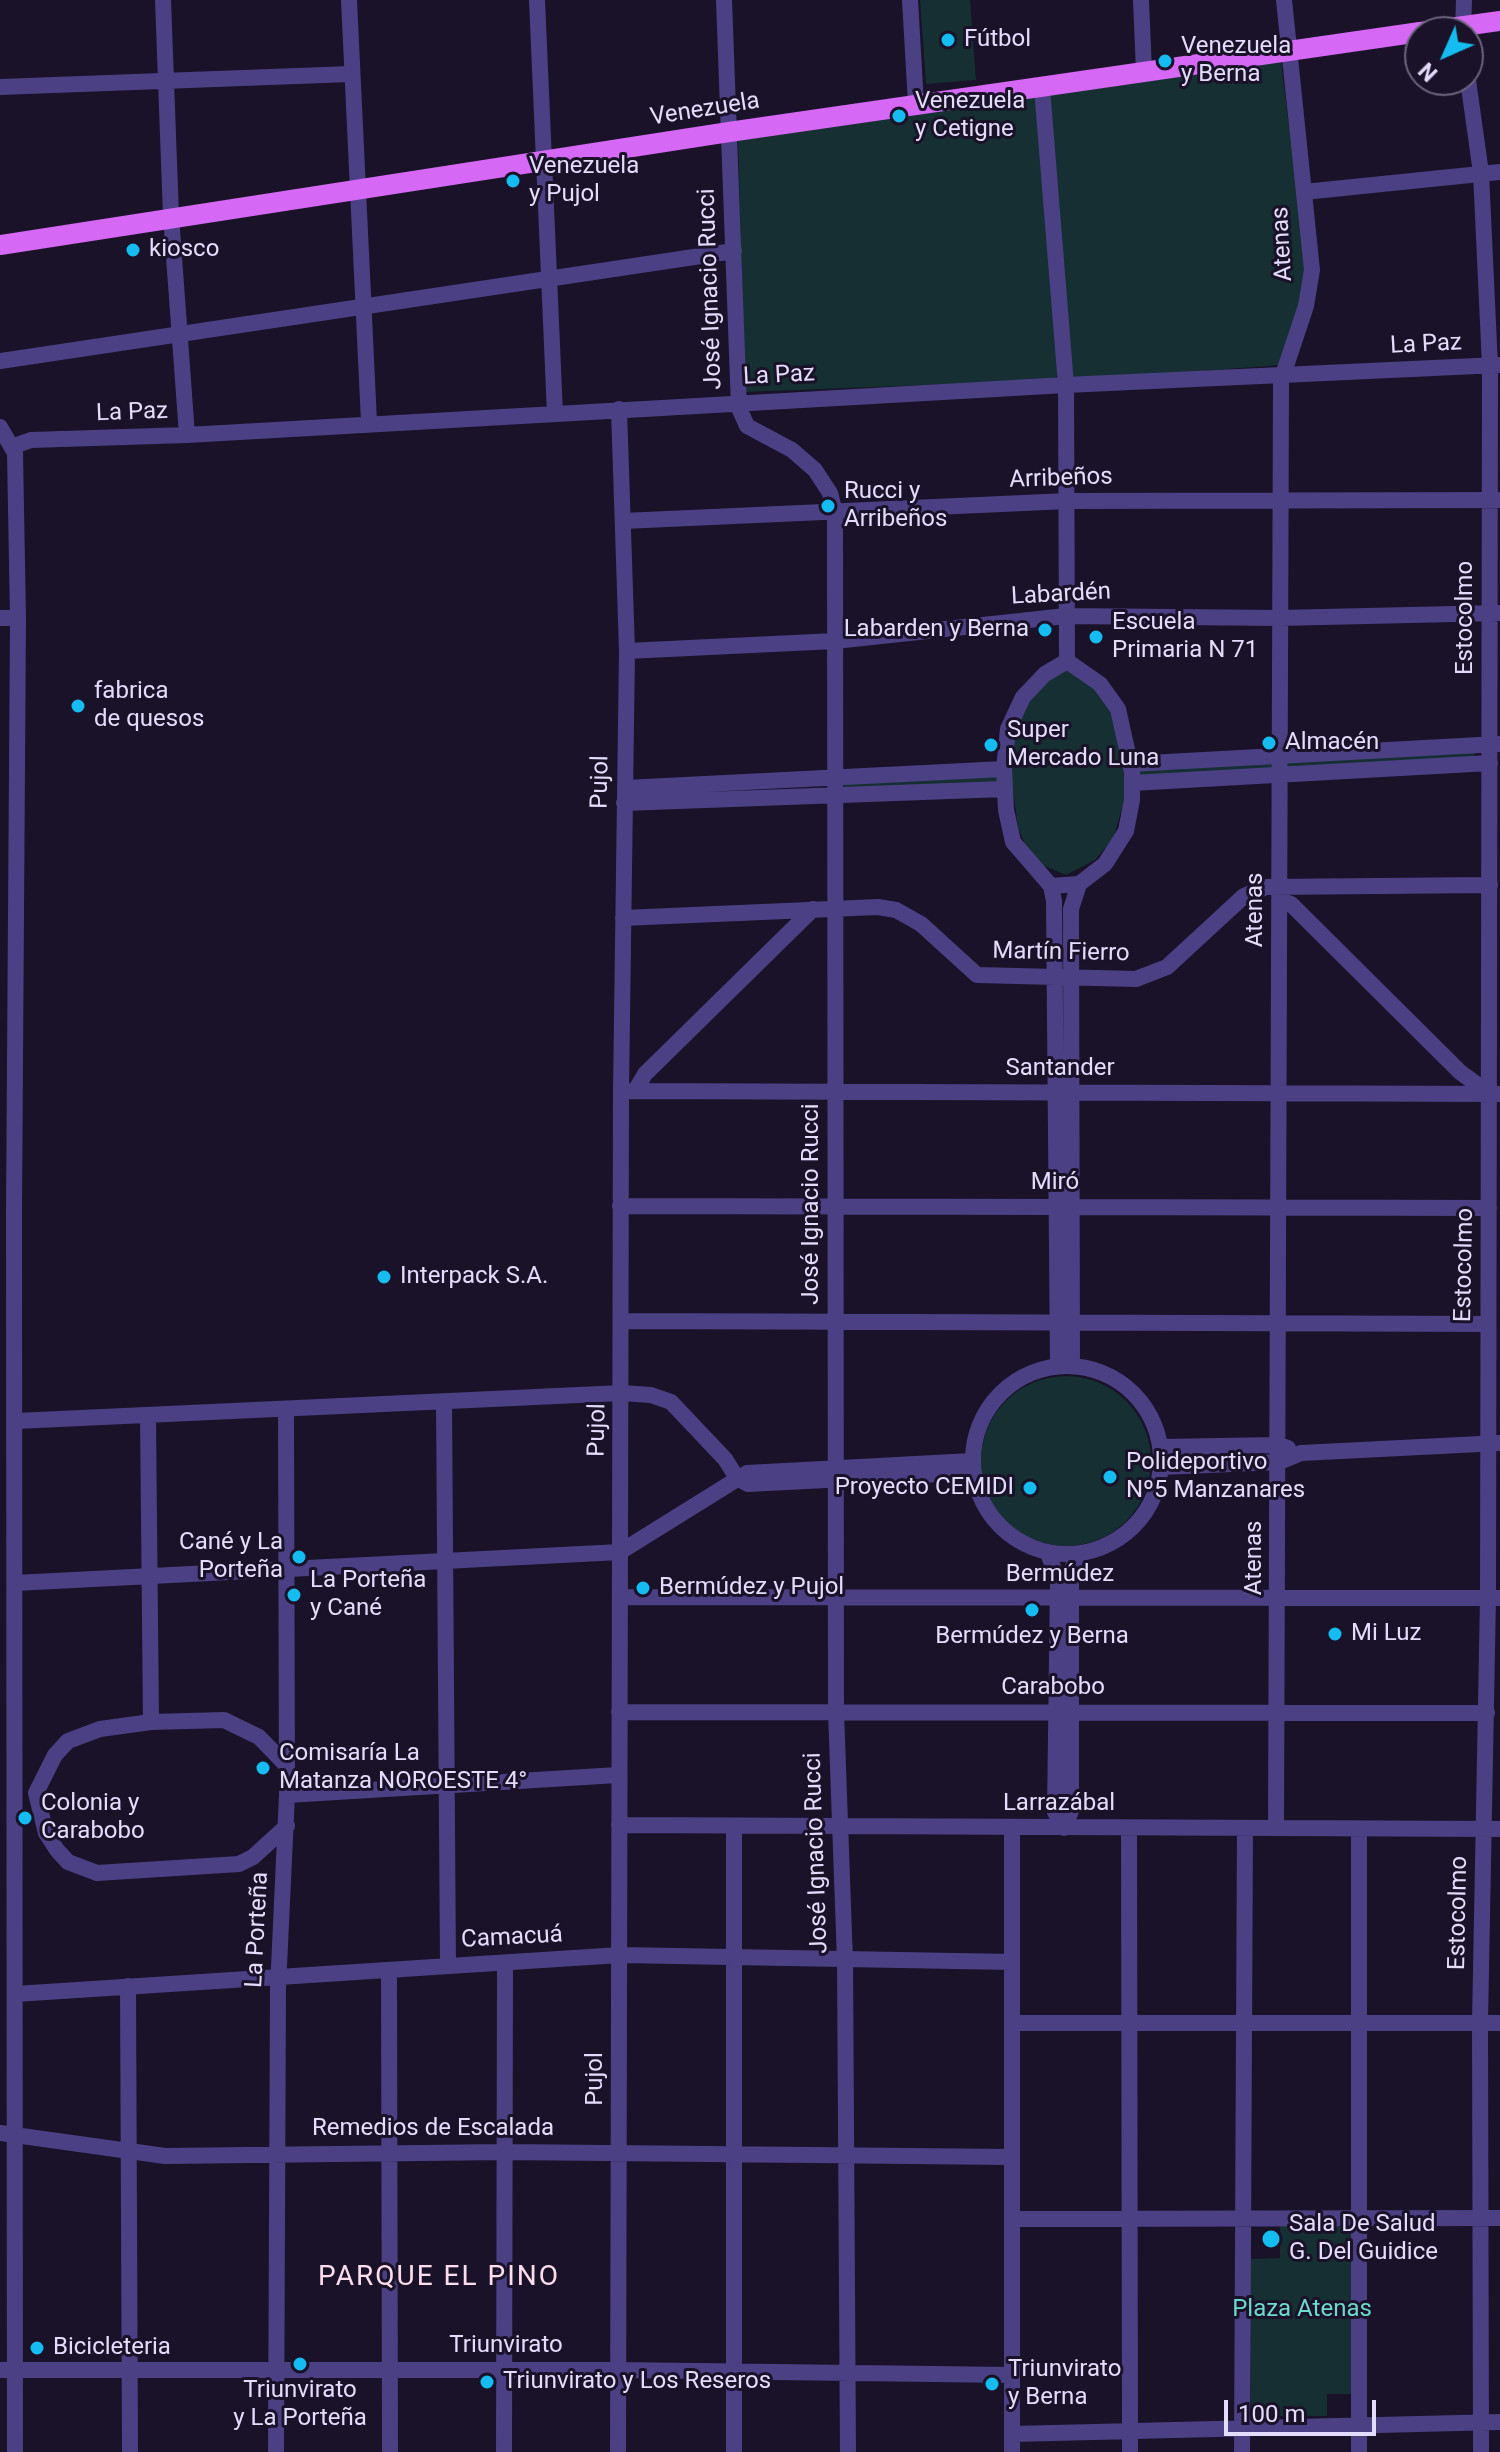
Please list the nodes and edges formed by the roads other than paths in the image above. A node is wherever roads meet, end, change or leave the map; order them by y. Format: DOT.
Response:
graph roads {
  1 [pos="163,0"];
  2 [pos="349,0"];
  3 [pos="537,0"];
  4 [pos="724,0"];
  5 [pos="910,0"];
  6 [pos="1141,0"];
  7 [pos="1284,0"];
  8 [pos="1404,35"];
  9 [pos="1287,52"];
  10 [pos="1144,72"];
  11 [pos="351,74"];
  12 [pos="168,81"];
  13 [pos="0,87"];
  14 [pos="1042,88"];
  15 [pos="1470,96"];
  16 [pos="916,104"];
  17 [pos="729,132"];
  18 [pos="545,163"];
  19 [pos="1500,172"];
  20 [pos="1481,173"];
  21 [pos="359,191"];
  22 [pos="1304,192"];
  23 [pos="171,216"];
  24 [pos="0,245"];
  25 [pos="734,251"];
  26 [pos="550,280"];
  27 [pos="365,308"];
  28 [pos="181,336"];
  29 [pos="0,361"];
  30 [pos="1495,366"];
  31 [pos="1282,376"];
  32 [pos="1066,385"];
  33 [pos="739,403"];
  34 [pos="619,409"];
  35 [pos="555,414"];
  36 [pos="369,422"];
  37 [pos="1,430"];
  38 [pos="187,435"];
  39 [pos="14,446"];
  40 [pos="1495,500"];
  41 [pos="1068,501"];
  42 [pos="1279,502"];
  43 [pos="835,513"];
  44 [pos="623,521"];
  45 [pos="1495,613"];
  46 [pos="1066,616"];
  47 [pos="0,618"];
  48 [pos="18,618"];
  49 [pos="1279,618"];
  50 [pos="835,641"];
  51 [pos="627,651"];
  52 [pos="1067,661"];
  53 [pos="1495,744"];
  54 [pos="1490,763"];
  55 [pos="1130,764"];
  56 [pos="1280,766"];
  57 [pos="1004,769"];
  58 [pos="836,777"];
  59 [pos="1132,783"];
  60 [pos="1004,789"];
  61 [pos="624,795"];
  62 [pos="836,796"];
  63 [pos="8,811"];
  64 [pos="1495,857"];
  65 [pos="1079,884"];
  66 [pos="1490,885"];
  67 [pos="1051,886"];
  68 [pos="1280,893"];
  69 [pos="837,907"];
  70 [pos="813,909"];
  71 [pos="623,918"];
  72 [pos="1064,978"];
  73 [pos="7,1010"];
  74 [pos="1461,1073"];
  75 [pos="628,1091"];
  76 [pos="836,1091"];
  77 [pos="1279,1091"];
  78 [pos="1458,1093"];
  79 [pos="1065,1094"];
  80 [pos="1495,1094"];
  81 [pos="620,1206"];
  82 [pos="836,1207"];
  83 [pos="1065,1207"];
  84 [pos="1278,1209"];
  85 [pos="7,1211"];
  86 [pos="1493,1215"];
  87 [pos="621,1321"];
  88 [pos="837,1322"];
  89 [pos="1065,1324"];
  90 [pos="1488,1324"];
  91 [pos="1279,1325"];
  92 [pos="1065,1366"];
  93 [pos="622,1393"];
  94 [pos="444,1402"];
  95 [pos="286,1410"];
  96 [pos="10,1413"];
  97 [pos="148,1417"];
  98 [pos="1494,1444"];
  99 [pos="1160,1447"];
  100 [pos="1279,1453"];
  101 [pos="1161,1467"];
  102 [pos="973,1468"];
  103 [pos="836,1473"];
  104 [pos="737,1478"];
  105 [pos="620,1552"];
  106 [pos="1048,1553"];
  107 [pos="1077,1554"];
  108 [pos="446,1562"];
  109 [pos="286,1571"];
  110 [pos="150,1577"];
  111 [pos="15,1583"];
  112 [pos="620,1597"];
  113 [pos="837,1598"];
  114 [pos="1279,1598"];
  115 [pos="1494,1598"];
  116 [pos="1065,1599"];
  117 [pos="7,1608"];
  118 [pos="836,1711"];
  119 [pos="1278,1711"];
  120 [pos="619,1712"];
  121 [pos="1064,1713"];
  122 [pos="1487,1713"];
  123 [pos="151,1722"];
  124 [pos="287,1766"];
  125 [pos="618,1775"];
  126 [pos="446,1784"];
  127 [pos="36,1793"];
  128 [pos="8,1794"];
  129 [pos="287,1795"];
  130 [pos="619,1825"];
  131 [pos="287,1826"];
  132 [pos="1276,1827"];
  133 [pos="734,1828"];
  134 [pos="838,1828"];
  135 [pos="1064,1828"];
  136 [pos="1129,1828"];
  137 [pos="1245,1828"];
  138 [pos="1012,1829"];
  139 [pos="1359,1829"];
  140 [pos="1493,1829"];
  141 [pos="7,1955"];
  142 [pos="620,1955"];
  143 [pos="733,1958"];
  144 [pos="845,1961"];
  145 [pos="1012,1962"];
  146 [pos="505,1964"];
  147 [pos="448,1965"];
  148 [pos="389,1972"];
  149 [pos="280,1976"];
  150 [pos="128,1986"];
  151 [pos="15,1994"];
  152 [pos="1012,2023"];
  153 [pos="1128,2023"];
  154 [pos="1244,2023"];
  155 [pos="1359,2023"];
  156 [pos="1480,2023"];
  157 [pos="1500,2023"];
  158 [pos="8,2133"];
  159 [pos="390,2152"];
  160 [pos="506,2152"];
  161 [pos="130,2153"];
  162 [pos="277,2153"];
  163 [pos="620,2154"];
  164 [pos="733,2156"];
  165 [pos="848,2157"];
  166 [pos="1012,2157"];
  167 [pos="8,2215"];
  168 [pos="1127,2217"];
  169 [pos="1242,2217"];
  170 [pos="1357,2218"];
  171 [pos="1482,2218"];
  172 [pos="1500,2218"];
  173 [pos="1012,2219"];
  174 [pos="7,2370"];
  175 [pos="129,2370"];
  176 [pos="276,2370"];
  177 [pos="388,2370"];
  178 [pos="505,2370"];
  179 [pos="617,2370"];
  180 [pos="734,2371"];
  181 [pos="848,2373"];
  182 [pos="1012,2375"];
  183 [pos="1481,2422"];
  184 [pos="1500,2422"];
  185 [pos="1359,2425"];
  186 [pos="1242,2428"];
  187 [pos="1130,2430"];
  188 [pos="1012,2434"];
  189 [pos="15,2452"];
  190 [pos="130,2452"];
  191 [pos="276,2452"];
  192 [pos="390,2452"];
  193 [pos="504,2452"];
  194 [pos="618,2452"];
  195 [pos="734,2452"];
  196 [pos="848,2452"];
  197 [pos="1012,2452"];
  198 [pos="1130,2452"];
  199 [pos="1242,2452"];
  200 [pos="1359,2452"];
  201 [pos="1481,2452"];
  1 -- 12 [label="street"];
  2 -- 11 [label="street"];
  3 -- 18 [label="street"];
  4 -- 17 [label="street, José Ignacio Rucci"];
  5 -- 16 [label="street"];
  6 -- 10 [label="street"];
  7 -- 9 [label="street, Atenas"];
  8 -- 9 [label="main road, Venezuela"];
  9 -- 10 [label="main road, Venezuela"];
  9 -- 22 [label="street, Atenas"];
  10 -- 14 [label="main road, Venezuela"];
  11 -- 12 [label="street"];
  11 -- 21 [label="street"];
  12 -- 13 [label="street"];
  12 -- 23 [label="street"];
  14 -- 16 [label="main road, Venezuela"];
  14 -- 32 [label="street"];
  15 -- 20 [label="street, Estocolmo"];
  16 -- 17 [label="main road, Venezuela"];
  17 -- 18 [label="main road, Venezuela"];
  17 -- 25 [label="street, José Ignacio Rucci"];
  18 -- 21 [label="main road, Venezuela"];
  18 -- 26 [label="street"];
  19 -- 20 [label="street"];
  20 -- 22 [label="street"];
  20 -- 30 [label="street, Estocolmo"];
  21 -- 23 [label="main road, Venezuela"];
  21 -- 27 [label="street"];
  22 -- 31 [label="street, Atenas"];
  23 -- 24 [label="main road, Venezuela"];
  23 -- 28 [label="street"];
  25 -- 26 [label="street"];
  25 -- 33 [label="street, José Ignacio Rucci"];
  26 -- 27 [label="street"];
  26 -- 35 [label="street"];
  27 -- 28 [label="street"];
  27 -- 36 [label="street"];
  28 -- 29 [label="street"];
  28 -- 38 [label="street"];
  30 -- 31 [label="street, La Paz"];
  30 -- 40 [label="street, Estocolmo"];
  31 -- 32 [label="street, La Paz"];
  31 -- 42 [label="street, Atenas"];
  32 -- 33 [label="street, La Paz"];
  32 -- 41 [label="street"];
  33 -- 34 [label="street, La Paz"];
  33 -- 43 [label="street, José Ignacio Rucci"];
  34 -- 35 [label="street, La Paz"];
  34 -- 44 [label="street, Pujol"];
  35 -- 36 [label="street, La Paz"];
  36 -- 38 [label="street, La Paz"];
  37 -- 39 [label="street"];
  38 -- 39 [label="street, La Paz"];
  39 -- 48 [label="street"];
  40 -- 42 [label="street, Arribeños"];
  40 -- 45 [label="street, Estocolmo"];
  41 -- 42 [label="street, Arribeños"];
  41 -- 43 [label="street, Arribeños"];
  41 -- 46 [label="street"];
  42 -- 49 [label="street, Atenas"];
  43 -- 44 [label="street, Arribeños"];
  43 -- 50 [label="street, José Ignacio Rucci"];
  44 -- 51 [label="street, Pujol"];
  45 -- 49 [label="street, Labardén"];
  45 -- 53 [label="street, Estocolmo"];
  46 -- 49 [label="street, Labardén"];
  46 -- 50 [label="street, Labardén"];
  46 -- 52 [label="street"];
  47 -- 48 [label="street"];
  48 -- 63 [label="street"];
  49 -- 56 [label="street, Atenas"];
  50 -- 51 [label="street, Labardén"];
  50 -- 58 [label="street, José Ignacio Rucci"];
  51 -- 61 [label="street, Pujol"];
  52 -- 55 [label="street"];
  52 -- 57 [label="street"];
  53 -- 54 [label="street, Estocolmo"];
  53 -- 56 [label="street"];
  54 -- 56 [label="street"];
  54 -- 64 [label="street, Estocolmo"];
  55 -- 56 [label="street"];
  55 -- 59 [label="street"];
  56 -- 59 [label="street"];
  56 -- 68 [label="street, Atenas"];
  57 -- 58 [label="street"];
  57 -- 60 [label="street"];
  58 -- 61 [label="street"];
  58 -- 62 [label="street, José Ignacio Rucci"];
  59 -- 65 [label="street"];
  60 -- 62 [label="street"];
  60 -- 67 [label="street"];
  61 -- 62 [label="street"];
  61 -- 71 [label="street, Pujol"];
  62 -- 69 [label="street, José Ignacio Rucci"];
  63 -- 73 [label="street"];
  64 -- 66 [label="street, Estocolmo"];
  65 -- 67 [label="street"];
  65 -- 72 [label="street"];
  66 -- 68 [label="street, Martín Fierro"];
  66 -- 80 [label="street, Estocolmo"];
  67 -- 72 [label="street"];
  68 -- 72 [label="street, Martín Fierro"];
  68 -- 74 [label="street"];
  68 -- 77 [label="street, Atenas"];
  69 -- 70 [label="street, Martín Fierro"];
  69 -- 72 [label="street, Martín Fierro"];
  69 -- 76 [label="street, José Ignacio Rucci"];
  70 -- 71 [label="street, Martín Fierro"];
  70 -- 75 [label="street"];
  71 -- 75 [label="street, Pujol"];
  72 -- 79 [label="street"];
  73 -- 85 [label="street"];
  74 -- 78 [label="street"];
  74 -- 80 [label="street"];
  75 -- 76 [label="street, Santander"];
  75 -- 81 [label="street, Pujol"];
  76 -- 79 [label="street, Santander"];
  76 -- 82 [label="street, José Ignacio Rucci"];
  77 -- 78 [label="street, Santander"];
  77 -- 79 [label="street, Santander"];
  77 -- 84 [label="street, Atenas"];
  78 -- 80 [label="street, Santander"];
  79 -- 83 [label="street"];
  80 -- 86 [label="street, Estocolmo"];
  81 -- 82 [label="street, Miró"];
  81 -- 87 [label="street, Pujol"];
  82 -- 83 [label="street, Miró"];
  82 -- 88 [label="street, José Ignacio Rucci"];
  83 -- 84 [label="street, Miró"];
  83 -- 89 [label="street"];
  84 -- 86 [label="street, Miró"];
  84 -- 91 [label="street, Atenas"];
  85 -- 96 [label="street"];
  86 -- 90 [label="street, Estocolmo"];
  87 -- 88 [label="street"];
  87 -- 93 [label="street, Pujol"];
  88 -- 89 [label="street"];
  88 -- 103 [label="street, José Ignacio Rucci"];
  89 -- 91 [label="street"];
  89 -- 92 [label="street"];
  90 -- 91 [label="street"];
  90 -- 98 [label="street, Estocolmo"];
  91 -- 100 [label="street, Atenas"];
  92 -- 99 [label="street"];
  92 -- 102 [label="street"];
  93 -- 94 [label="street"];
  93 -- 104 [label="street"];
  93 -- 105 [label="street, Pujol"];
  94 -- 95 [label="street"];
  94 -- 108 [label="street"];
  95 -- 97 [label="street"];
  95 -- 109 [label="street, La Porteña"];
  96 -- 97 [label="street"];
  96 -- 111 [label="street"];
  97 -- 110 [label="street"];
  98 -- 100 [label="street"];
  98 -- 115 [label="street, Estocolmo"];
  99 -- 100 [label="street"];
  99 -- 101 [label="street"];
  100 -- 101 [label="street"];
  100 -- 114 [label="street, Atenas"];
  101 -- 107 [label="street"];
  102 -- 103 [label="street"];
  102 -- 106 [label="street"];
  103 -- 104 [label="street"];
  103 -- 113 [label="street, José Ignacio Rucci"];
  104 -- 105 [label="street"];
  105 -- 108 [label="street"];
  105 -- 112 [label="street, Pujol"];
  106 -- 107 [label="street"];
  106 -- 116 [label="street"];
  107 -- 116 [label="street"];
  108 -- 109 [label="street"];
  108 -- 126 [label="street"];
  109 -- 110 [label="street"];
  109 -- 124 [label="street, La Porteña"];
  110 -- 111 [label="street"];
  110 -- 123 [label="street"];
  111 -- 117 [label="street"];
  112 -- 113 [label="street, Bermúdez"];
  112 -- 120 [label="street, Pujol"];
  113 -- 116 [label="street, Bermúdez"];
  113 -- 118 [label="street, José Ignacio Rucci"];
  114 -- 115 [label="street, Bermúdez"];
  114 -- 116 [label="street, Bermúdez"];
  114 -- 119 [label="street, Atenas"];
  115 -- 122 [label="street, Estocolmo"];
  116 -- 121 [label="street"];
  117 -- 128 [label="street"];
  118 -- 120 [label="street, Carabobo"];
  118 -- 121 [label="street, Carabobo"];
  118 -- 134 [label="street, José Ignacio Rucci"];
  119 -- 121 [label="street, Carabobo"];
  119 -- 122 [label="street, Carabobo"];
  119 -- 132 [label="street, Atenas"];
  120 -- 125 [label="street, Pujol"];
  121 -- 135 [label="street"];
  122 -- 140 [label="street, Estocolmo"];
  123 -- 124 [label="street"];
  123 -- 127 [label="street"];
  124 -- 129 [label="street, La Porteña"];
  125 -- 126 [label="street"];
  125 -- 130 [label="street, Pujol"];
  126 -- 129 [label="street"];
  126 -- 147 [label="street"];
  127 -- 128 [label="street"];
  127 -- 131 [label="street"];
  128 -- 141 [label="street"];
  129 -- 131 [label="street, La Porteña"];
  130 -- 133 [label="street, Larrazábal"];
  130 -- 142 [label="street, Pujol"];
  131 -- 149 [label="street, La Porteña"];
  132 -- 137 [label="street, Larrazábal"];
  132 -- 139 [label="street, Larrazábal"];
  133 -- 134 [label="street, Larrazábal"];
  133 -- 143 [label="street"];
  134 -- 138 [label="street, Larrazábal"];
  134 -- 144 [label="street, José Ignacio Rucci"];
  135 -- 136 [label="street, Larrazábal"];
  135 -- 138 [label="street, Larrazábal"];
  136 -- 137 [label="street, Larrazábal"];
  136 -- 153 [label="street"];
  137 -- 154 [label="street"];
  138 -- 145 [label="street"];
  139 -- 140 [label="street, Larrazábal"];
  139 -- 155 [label="street"];
  140 -- 156 [label="street, Estocolmo"];
  141 -- 151 [label="street"];
  142 -- 143 [label="street, Camacuá"];
  142 -- 146 [label="street, Camacuá"];
  142 -- 163 [label="street, Pujol"];
  143 -- 144 [label="street, Camacuá"];
  143 -- 164 [label="street"];
  144 -- 145 [label="street, Camacuá"];
  144 -- 165 [label="street, José Ignacio Rucci"];
  145 -- 152 [label="street"];
  146 -- 147 [label="street, Camacuá"];
  146 -- 160 [label="street"];
  147 -- 148 [label="street, Camacuá"];
  148 -- 149 [label="street, Camacuá"];
  148 -- 159 [label="street"];
  149 -- 150 [label="street, Camacuá"];
  149 -- 162 [label="street, La Porteña"];
  150 -- 151 [label="street, Camacuá"];
  150 -- 161 [label="street"];
  151 -- 158 [label="street"];
  152 -- 153 [label="street"];
  152 -- 166 [label="street"];
  153 -- 154 [label="street"];
  153 -- 168 [label="street"];
  154 -- 155 [label="street"];
  154 -- 169 [label="street"];
  155 -- 156 [label="street"];
  155 -- 170 [label="street"];
  156 -- 157 [label="street"];
  156 -- 171 [label="street, Estocolmo"];
  158 -- 161 [label="street, Remedios de Escalada"];
  158 -- 167 [label="street"];
  159 -- 160 [label="street, Remedios de Escalada"];
  159 -- 162 [label="street, Remedios de Escalada"];
  159 -- 177 [label="street"];
  160 -- 163 [label="street, Remedios de Escalada"];
  160 -- 178 [label="street"];
  161 -- 162 [label="street, Remedios de Escalada"];
  161 -- 175 [label="street"];
  162 -- 176 [label="street, La Porteña"];
  163 -- 164 [label="street, Remedios de Escalada"];
  163 -- 179 [label="street, Pujol"];
  164 -- 165 [label="street, Remedios de Escalada"];
  164 -- 180 [label="street"];
  165 -- 166 [label="street, Remedios de Escalada"];
  165 -- 181 [label="street, José Ignacio Rucci"];
  166 -- 173 [label="street"];
  167 -- 174 [label="street"];
  168 -- 169 [label="street"];
  168 -- 173 [label="street"];
  168 -- 187 [label="street"];
  169 -- 170 [label="street"];
  169 -- 186 [label="street"];
  170 -- 171 [label="street"];
  170 -- 185 [label="street"];
  171 -- 172 [label="street"];
  171 -- 183 [label="street, Estocolmo"];
  173 -- 182 [label="street"];
  174 -- 175 [label="street, Triunvirato"];
  174 -- 189 [label="street"];
  175 -- 176 [label="street, Triunvirato"];
  175 -- 190 [label="street"];
  176 -- 177 [label="street, Triunvirato"];
  176 -- 191 [label="street, La Porteña"];
  177 -- 178 [label="street, Triunvirato"];
  177 -- 192 [label="street"];
  178 -- 179 [label="street, Triunvirato"];
  178 -- 193 [label="street"];
  179 -- 180 [label="street, Triunvirato"];
  179 -- 194 [label="street, Pujol"];
  180 -- 181 [label="street, Triunvirato"];
  180 -- 195 [label="street"];
  181 -- 182 [label="street, Triunvirato"];
  181 -- 196 [label="street, José Ignacio Rucci"];
  182 -- 188 [label="street"];
  183 -- 184 [label="street"];
  183 -- 185 [label="street"];
  183 -- 201 [label="street, Estocolmo"];
  185 -- 186 [label="street"];
  185 -- 200 [label="street"];
  186 -- 187 [label="street"];
  186 -- 199 [label="street"];
  187 -- 188 [label="street"];
  187 -- 198 [label="street"];
  188 -- 197 [label="street"];
}
